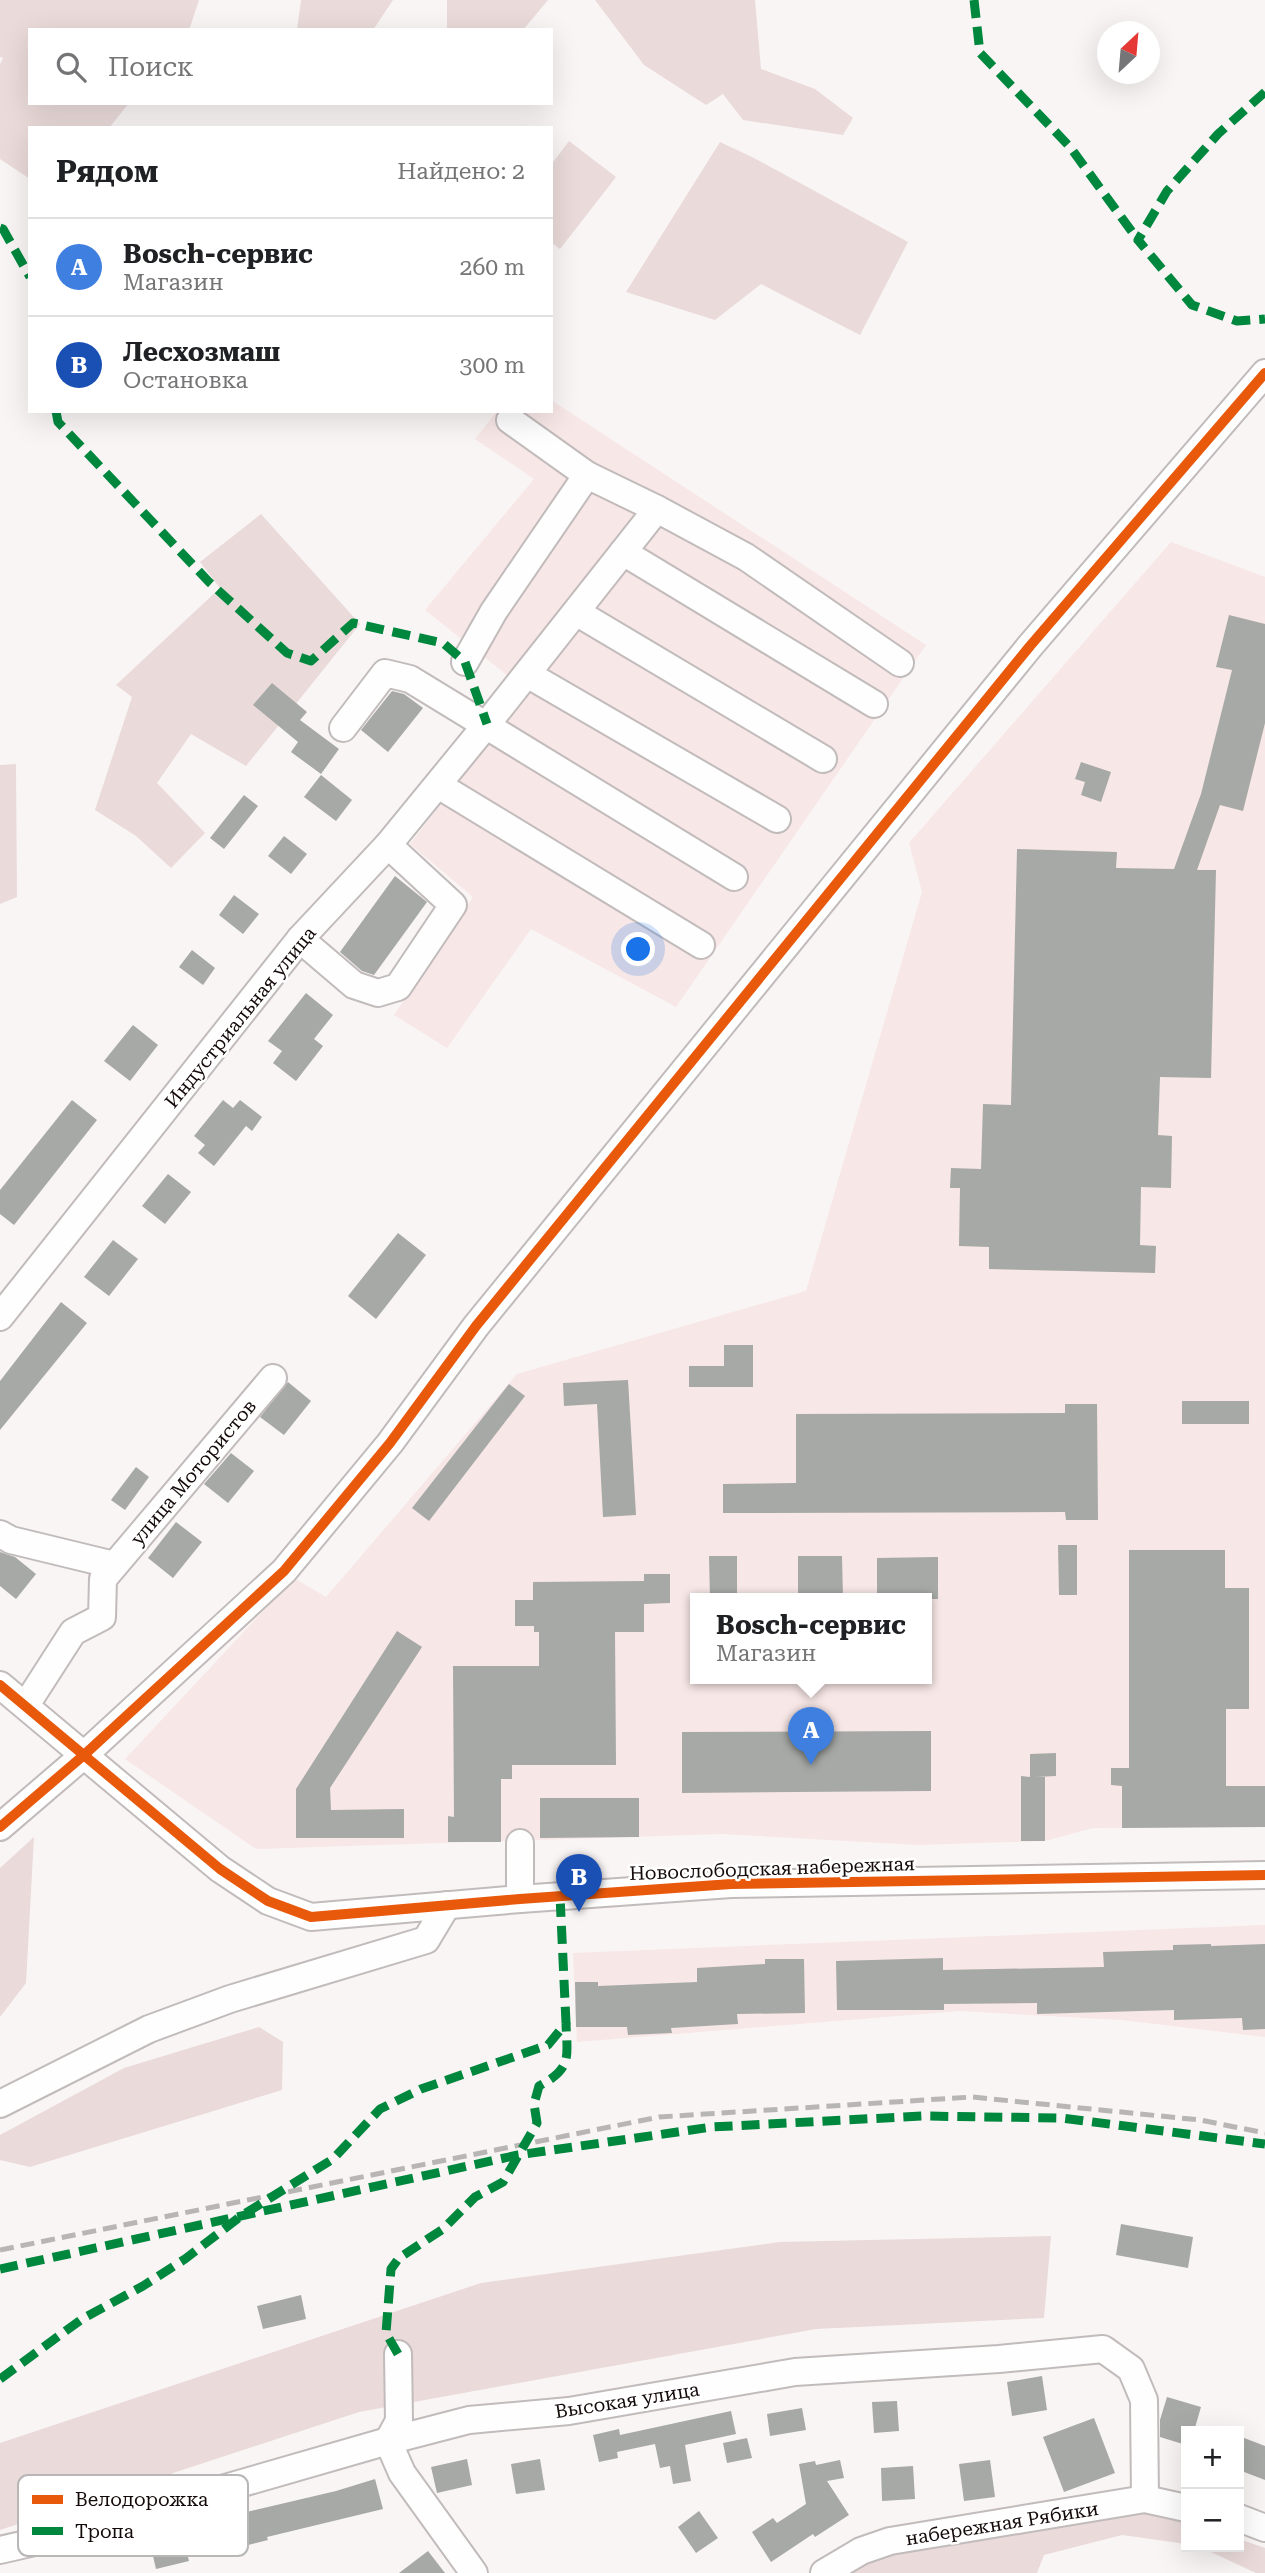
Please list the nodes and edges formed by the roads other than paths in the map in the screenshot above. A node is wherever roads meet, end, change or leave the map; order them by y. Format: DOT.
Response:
graph roads {
  1 [pos="1265,373"];
  2 [pos="510,420"];
  3 [pos="587,475"];
  4 [pos="657,509"];
  5 [pos="623,552"];
  6 [pos="576,612"];
  7 [pos="465,662"];
  8 [pos="900,663"];
  9 [pos="527,674"];
  10 [pos="874,704"];
  11 [pos="487,724"];
  12 [pos="343,728"];
  13 [pos="823,759"];
  14 [pos="438,785"];
  15 [pos="777,819"];
  16 [pos="388,845"];
  17 [pos="734,877"];
  18 [pos="300,939"];
  19 [pos="701,945"];
  20 [pos="0,1317"];
  21 [pos="273,1378"];
  22 [pos="0,1534"];
  23 [pos="114,1565"];
  24 [pos="0,1685"];
  25 [pos="26,1704"];
  26 [pos="84,1755"];
  27 [pos="0,1828"];
  28 [pos="520,1843"];
  29 [pos="1265,1875"];
  30 [pos="520,1899"];
  31 [pos="447,1905"];
  32 [pos="0,2104"];
  33 [pos="398,2354"];
  34 [pos="388,2441"];
  35 [pos="248,2481"];
  36 [pos="1145,2499"];
  37 [pos="1181,2507"];
  38 [pos="1244,2520"];
  39 [pos="1265,2528"];
  40 [pos="18,2546"];
  41 [pos="0,2550"];
  42 [pos="474,2573"];
  43 [pos="824,2573"];
  1 -- 26 [label="street"];
  2 -- 3 [label="street"];
  3 -- 4 [label="street"];
  3 -- 7 [label="street"];
  4 -- 5 [label="street, Индустриальная улица"];
  4 -- 8 [label="street"];
  5 -- 6 [label="street, Индустриальная улица"];
  5 -- 10 [label="street"];
  6 -- 9 [label="street, Индустриальная улица"];
  6 -- 13 [label="street"];
  9 -- 11 [label="street, Индустриальная улица"];
  9 -- 15 [label="street"];
  11 -- 12 [label="street"];
  11 -- 14 [label="street, Индустриальная улица"];
  11 -- 17 [label="street"];
  14 -- 16 [label="street, Индустриальная улица"];
  14 -- 19 [label="street"];
  16 -- 18 [label="street, Индустриальная улица"];
  16 -- 18 [label="street"];
  18 -- 20 [label="street, Индустриальная улица"];
  21 -- 23 [label="street, улица Мотористов"];
  22 -- 23 [label="street"];
  23 -- 25 [label="street, улица Мотористов"];
  24 -- 25 [label="street, Новослободская набережная"];
  25 -- 26 [label="street, Новослободская набережная"];
  26 -- 27 [label="street"];
  26 -- 31 [label="street, Новослободская набережная"];
  28 -- 30 [label="street"];
  29 -- 30 [label="street, Новослободская набережная"];
  30 -- 31 [label="street, Новослободская набережная"];
  31 -- 32 [label="street"];
  33 -- 34 [label="street"];
  34 -- 35 [label="street, Высокая улица"];
  34 -- 36 [label="street, Высокая улица"];
  34 -- 42 [label="street"];
  36 -- 37 [label="street, набережная Рябики"];
  36 -- 43 [label="street, набережная Рябики"];
  38 -- 39 [label="street"];
  40 -- 41 [label="street, Высокая улица"];
}
